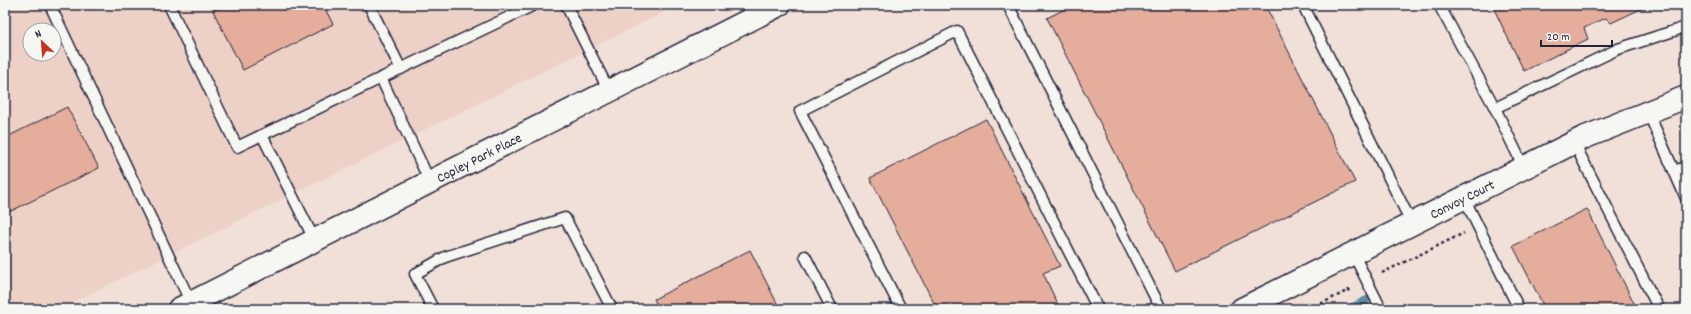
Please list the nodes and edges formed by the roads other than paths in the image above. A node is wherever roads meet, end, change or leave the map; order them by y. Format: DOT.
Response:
graph roads {
  1 [pos="50,5"];
  2 [pos="169,5"];
  3 [pos="534,5"];
  4 [pos="566,5"];
  5 [pos="778,5"];
  6 [pos="1008,5"];
  7 [pos="1303,5"];
  8 [pos="1439,5"];
  9 [pos="373,6"];
  10 [pos="1686,27"];
  11 [pos="400,69"];
  12 [pos="381,78"];
  13 [pos="609,91"];
  14 [pos="1686,97"];
  15 [pos="1495,108"];
  16 [pos="1648,112"];
  17 [pos="262,135"];
  18 [pos="1574,143"];
  19 [pos="1686,167"];
  20 [pos="1524,168"];
  21 [pos="1674,171"];
  22 [pos="430,182"];
  23 [pos="1464,198"];
  24 [pos="1686,198"];
  25 [pos="1412,224"];
  26 [pos="315,240"];
  27 [pos="1353,253"];
  28 [pos="805,256"];
  29 [pos="185,306"];
  30 [pos="433,309"];
  31 [pos="612,309"];
  32 [pos="832,309"];
  33 [pos="901,309"];
  34 [pos="1098,309"];
  35 [pos="1161,309"];
  36 [pos="1242,309"];
  37 [pos="1381,309"];
  38 [pos="1519,309"];
  39 [pos="1660,309"];
  1 -- 29 [label="lane"];
  2 -- 17 [label="lane"];
  3 -- 11 [label="lane"];
  4 -- 13 [label="lane"];
  5 -- 13 [label="main road, Copley Park Place"];
  6 -- 35 [label="lane"];
  7 -- 25 [label="lane"];
  8 -- 15 [label="lane"];
  9 -- 11 [label="lane"];
  10 -- 15 [label="lane"];
  11 -- 12 [label="lane"];
  12 -- 17 [label="lane"];
  12 -- 22 [label="lane"];
  13 -- 22 [label="main road, Copley Park Place"];
  14 -- 16 [label="main road, Convoy Court"];
  15 -- 20 [label="lane"];
  16 -- 18 [label="main road, Convoy Court"];
  16 -- 21 [label="lane"];
  17 -- 26 [label="lane"];
  18 -- 20 [label="main road, Convoy Court"];
  18 -- 39 [label="lane"];
  19 -- 21 [label="lane"];
  20 -- 23 [label="main road, Convoy Court"];
  21 -- 24 [label="lane"];
  22 -- 26 [label="main road, Copley Park Place"];
  23 -- 25 [label="main road, Convoy Court"];
  23 -- 38 [label="lane"];
  25 -- 27 [label="main road, Convoy Court"];
  26 -- 29 [label="main road, Copley Park Place"];
  27 -- 36 [label="main road, Convoy Court"];
  27 -- 37 [label="lane"];
  28 -- 32 [label="lane"];
  30 -- 31 [label="lane"];
  33 -- 34 [label="lane"];
}
